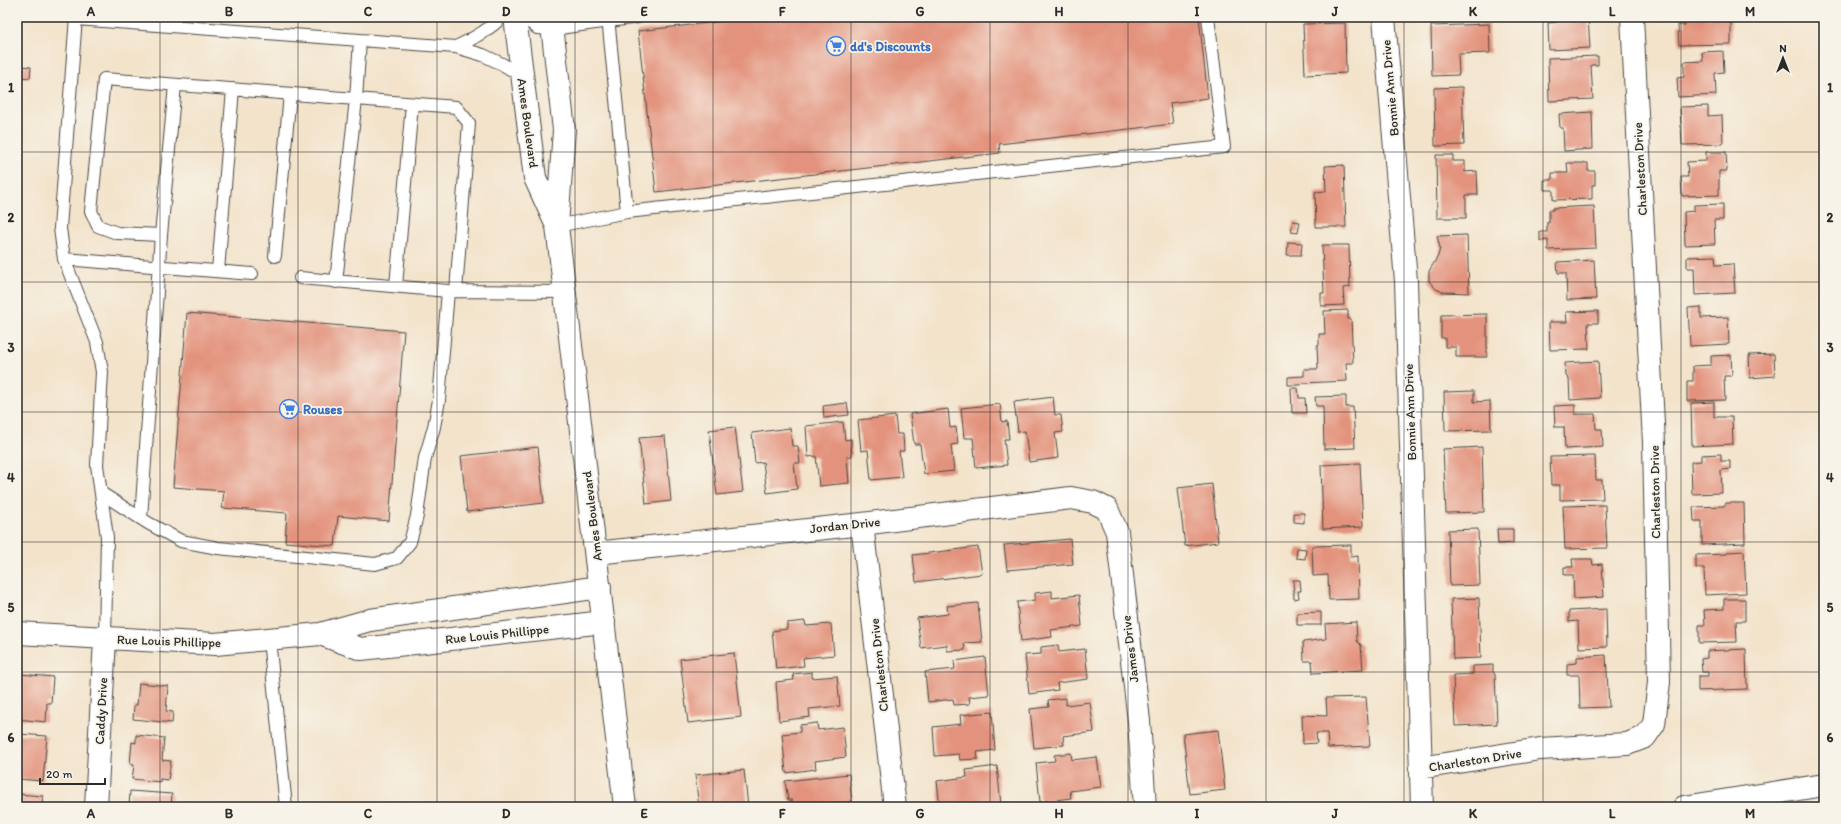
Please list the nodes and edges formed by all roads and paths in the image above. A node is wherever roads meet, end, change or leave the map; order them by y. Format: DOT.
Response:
graph roads {
  1 [pos="502,17"];
  2 [pos="515,17"];
  3 [pos="524,17"];
  4 [pos="638,17"];
  5 [pos="1208,17"];
  6 [pos="1384,17"];
  7 [pos="1632,17"];
  8 [pos="76,18"];
  9 [pos="608,19"];
  10 [pos="170,22"];
  11 [pos="551,23"];
  12 [pos="360,40"];
  13 [pos="456,47"];
  14 [pos="522,76"];
  15 [pos="175,85"];
  16 [pos="234,89"];
  17 [pos="290,94"];
  18 [pos="356,99"];
  19 [pos="412,104"];
  20 [pos="627,212"];
  21 [pos="557,226"];
  22 [pos="161,235"];
  23 [pos="276,256"];
  24 [pos="64,259"];
  25 [pos="159,266"];
  26 [pos="218,271"];
  27 [pos="252,274"];
  28 [pos="300,278"];
  29 [pos="336,282"];
  30 [pos="396,286"];
  31 [pos="452,291"];
  32 [pos="564,292"];
  33 [pos="101,493"];
  34 [pos="1093,502"];
  35 [pos="141,518"];
  36 [pos="862,524"];
  37 [pos="596,552"];
  38 [pos="600,587"];
  39 [pos="604,622"];
  40 [pos="17,633"];
  41 [pos="320,634"];
  42 [pos="105,639"];
  43 [pos="270,639"];
  44 [pos="1420,768"];
  45 [pos="1824,785"];
  46 [pos="96,807"];
  47 [pos="286,807"];
  48 [pos="625,807"];
  49 [pos="895,807"];
  50 [pos="1145,807"];
  51 [pos="1422,807"];
  52 [pos="1684,807"];
  1 -- 13 [label="lane"];
  2 -- 14 [label="street, Ames Boulevard"];
  3 -- 11 [label="lane"];
  4 -- 9 [label="lane"];
  5 -- 20 [label="lane"];
  6 -- 44 [label="street, Bonnie Ann Drive"];
  7 -- 44 [label="street, Charleston Drive"];
  8 -- 10 [label="lane"];
  8 -- 24 [label="lane"];
  9 -- 11 [label="lane"];
  9 -- 20 [label="lane"];
  10 -- 12 [label="lane"];
  11 -- 21 [label="street, Ames Boulevard"];
  12 -- 13 [label="lane"];
  12 -- 18 [label="lane"];
  13 -- 14 [label="lane"];
  14 -- 21 [label="street, Ames Boulevard"];
  15 -- 16 [label="lane"];
  15 -- 22 [label="lane"];
  15 -- 22 [label="lane"];
  16 -- 17 [label="lane"];
  16 -- 26 [label="lane"];
  17 -- 18 [label="lane"];
  17 -- 23 [label="lane"];
  18 -- 19 [label="lane"];
  18 -- 29 [label="lane"];
  19 -- 30 [label="lane"];
  19 -- 31 [label="lane"];
  20 -- 21 [label="lane"];
  21 -- 32 [label="street, Ames Boulevard"];
  22 -- 25 [label="lane"];
  24 -- 25 [label="lane"];
  24 -- 33 [label="lane"];
  25 -- 26 [label="lane"];
  25 -- 35 [label="lane"];
  26 -- 27 [label="lane"];
  28 -- 29 [label="lane"];
  29 -- 30 [label="lane"];
  30 -- 31 [label="lane"];
  31 -- 32 [label="lane"];
  31 -- 35 [label="lane"];
  32 -- 37 [label="street, Ames Boulevard"];
  33 -- 35 [label="lane"];
  33 -- 42 [label="lane"];
  34 -- 36 [label="street, Jordan Drive"];
  34 -- 50 [label="street, James Drive"];
  36 -- 37 [label="street, Jordan Drive"];
  36 -- 49 [label="street, Charleston Drive"];
  37 -- 38 [label="street, Ames Boulevard"];
  38 -- 39 [label="street, Ames Boulevard"];
  38 -- 41 [label="street, Rue Louis Phillippe"];
  39 -- 41 [label="street, Rue Louis Phillippe"];
  39 -- 48 [label="street, Ames Boulevard"];
  40 -- 42 [label="street, Rue Louis Phillippe"];
  41 -- 43 [label="street, Rue Louis Phillippe"];
  42 -- 43 [label="street, Rue Louis Phillippe"];
  42 -- 46 [label="street, Caddy Drive"];
  43 -- 47 [label="lane"];
  44 -- 51 [label="street, Bonnie Ann Drive"];
  45 -- 52 [label="street"];
}
